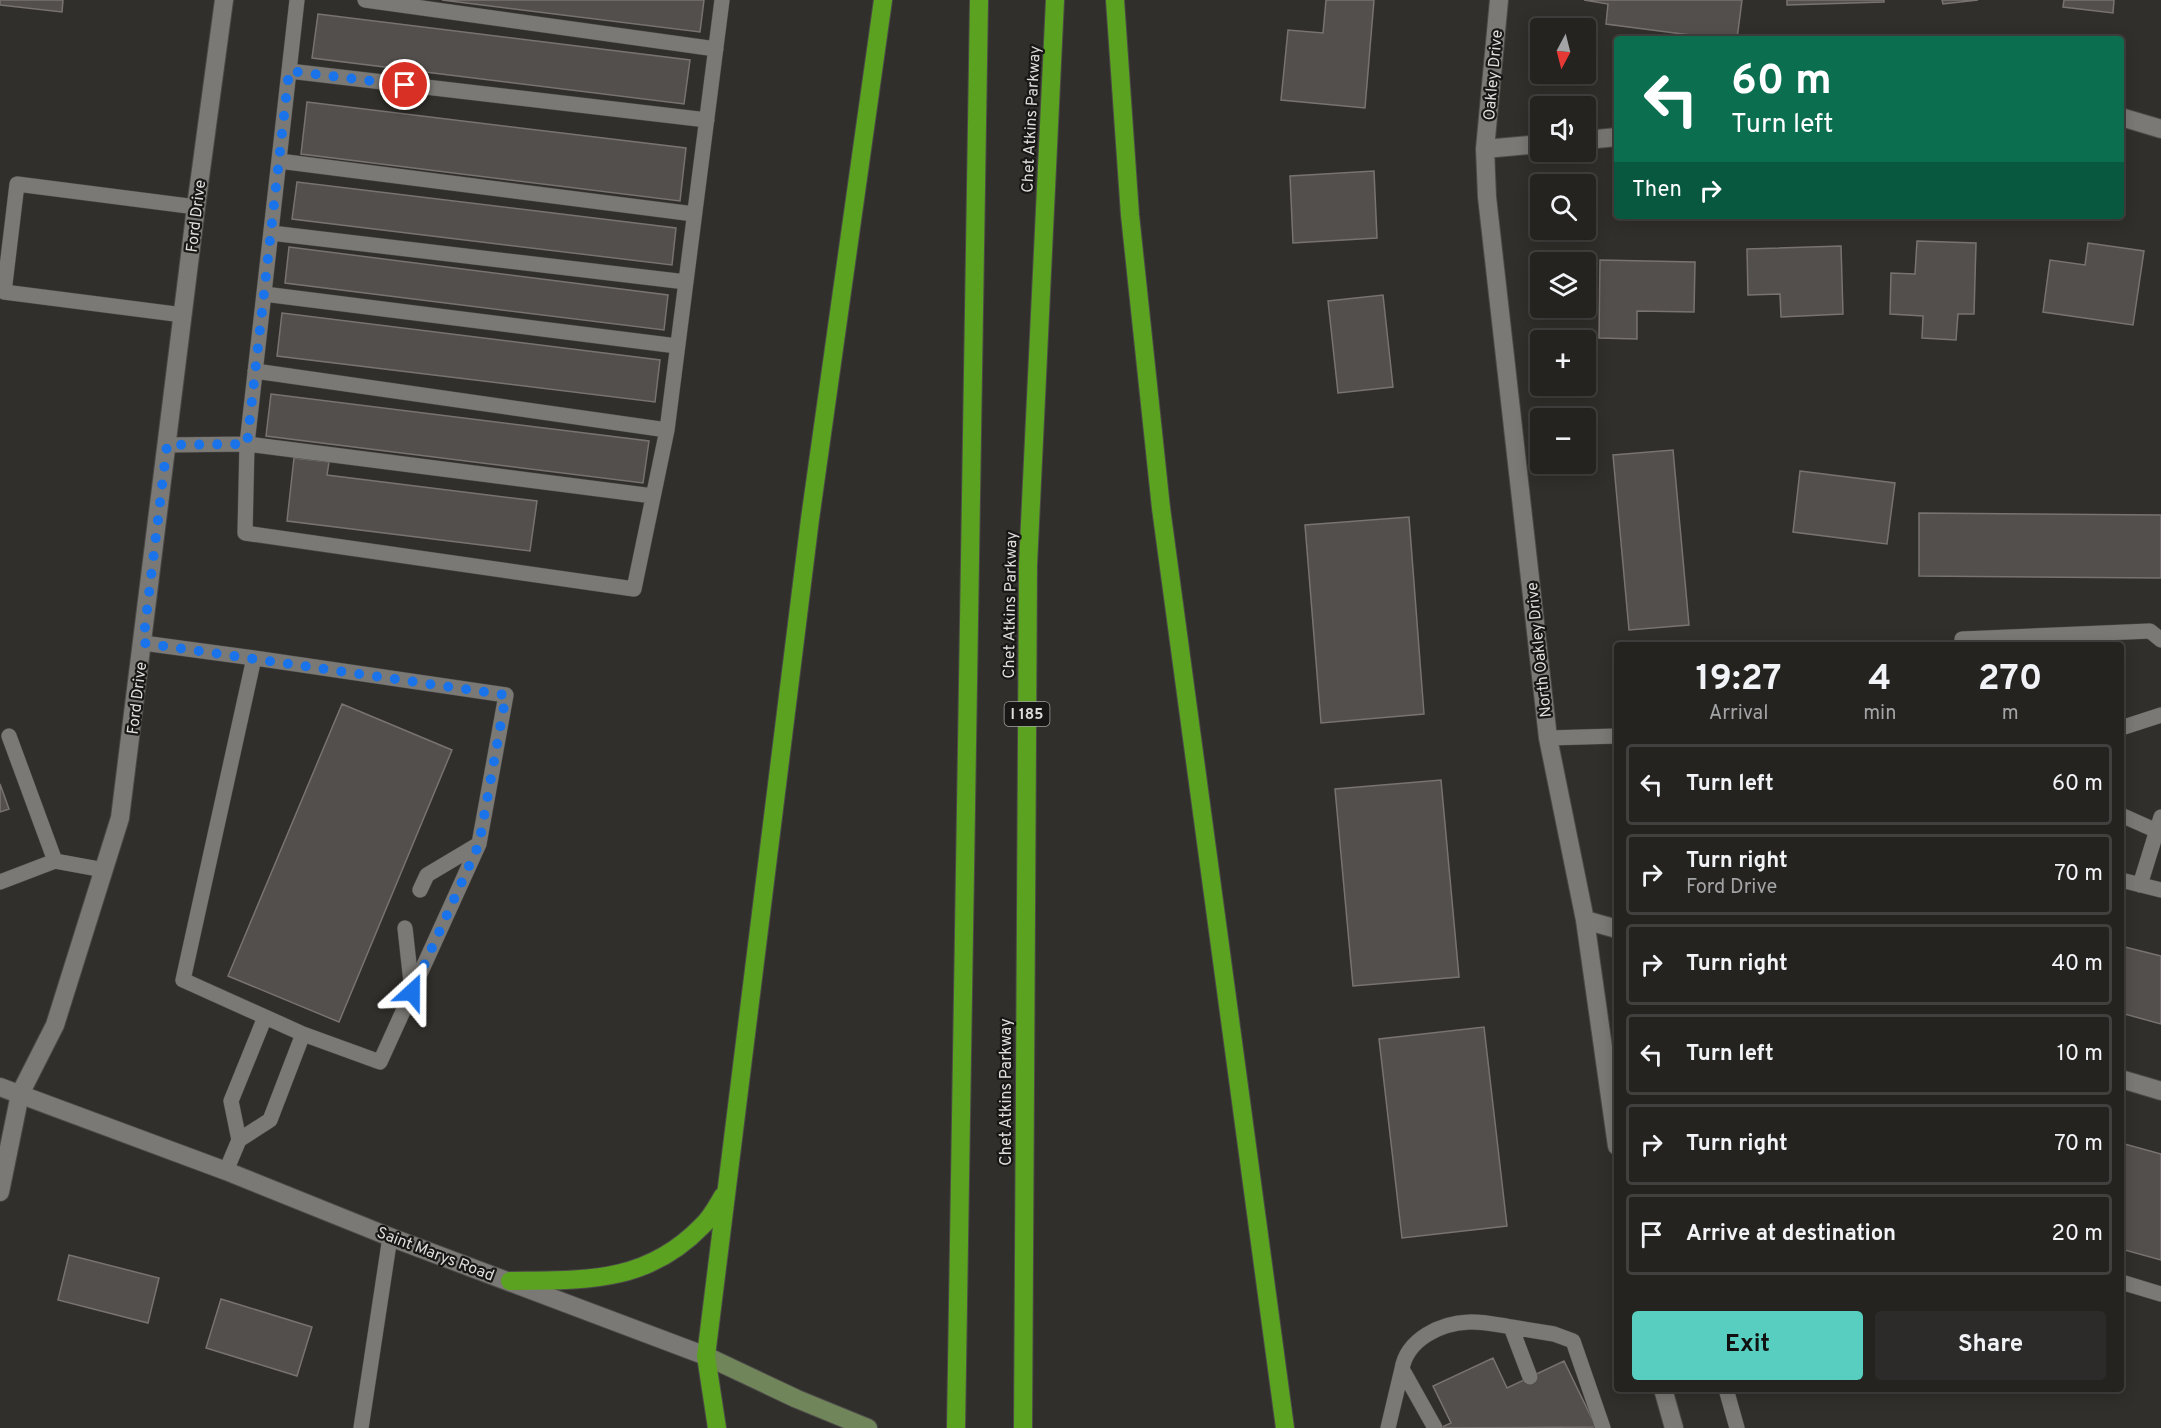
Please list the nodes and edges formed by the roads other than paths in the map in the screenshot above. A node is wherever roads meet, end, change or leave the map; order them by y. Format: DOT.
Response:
graph roads {
  1 [pos="224,0"];
  2 [pos="297,0"];
  3 [pos="366,0"];
  4 [pos="722,0"];
  5 [pos="883,0"];
  6 [pos="979,0"];
  7 [pos="1055,0"];
  8 [pos="1115,0"];
  9 [pos="1499,0"];
  10 [pos="716,48"];
  11 [pos="289,71"];
  12 [pos="2124,118"];
  13 [pos="707,120"];
  14 [pos="2161,129"];
  15 [pos="1614,137"];
  16 [pos="1596,139"];
  17 [pos="1530,145"];
  18 [pos="1485,150"];
  19 [pos="279,161"];
  20 [pos="196,207"];
  21 [pos="694,214"];
  22 [pos="270,233"];
  23 [pos="686,282"];
  24 [pos="264,294"];
  25 [pos="183,315"];
  26 [pos="677,346"];
  27 [pos="255,371"];
  28 [pos="667,430"];
  29 [pos="247,444"];
  30 [pos="167,445"];
  31 [pos="653,496"];
  32 [pos="2161,640"];
  33 [pos="1962,642"];
  34 [pos="143,643"];
  35 [pos="254,658"];
  36 [pos="2161,715"];
  37 [pos="2124,727"];
  38 [pos="9,736"];
  39 [pos="1614,736"];
  40 [pos="1548,738"];
  41 [pos="2124,816"];
  42 [pos="2159,824"];
  43 [pos="479,844"];
  44 [pos="55,861"];
  45 [pos="104,870"];
  46 [pos="2124,881"];
  47 [pos="0,882"];
  48 [pos="2140,885"];
  49 [pos="420,890"];
  50 [pos="2161,890"];
  51 [pos="1585,920"];
  52 [pos="405,928"];
  53 [pos="1614,928"];
  54 [pos="412,992"];
  55 [pos="265,1017"];
  56 [pos="303,1034"];
  57 [pos="2124,1080"];
  58 [pos="0,1087"];
  59 [pos="2161,1091"];
  60 [pos="20,1094"];
  61 [pos="1614,1125"];
  62 [pos="239,1140"];
  63 [pos="226,1171"];
  64 [pos="0,1192"];
  65 [pos="726,1192"];
  66 [pos="390,1237"];
  67 [pos="510,1281"];
  68 [pos="2124,1283"];
  69 [pos="2161,1294"];
  70 [pos="1511,1327"];
  71 [pos="706,1356"];
  72 [pos="1402,1369"];
  73 [pos="1530,1377"];
  74 [pos="1664,1392"];
  75 [pos="1727,1392"];
  76 [pos="361,1428"];
  77 [pos="717,1428"];
  78 [pos="868,1428"];
  79 [pos="956,1428"];
  80 [pos="1023,1428"];
  81 [pos="1285,1428"];
  82 [pos="1388,1428"];
  83 [pos="1435,1428"];
  84 [pos="1603,1428"];
  85 [pos="1674,1428"];
  86 [pos="1737,1428"];
  1 -- 20 [label="street, Ford Drive"];
  2 -- 11 [label="lane"];
  3 -- 10 [label="lane"];
  4 -- 10 [label="lane"];
  5 -- 65 [label="highway"];
  6 -- 79 [label="highway"];
  7 -- 80 [label="highway, Chet Atkins Parkway / I 185"];
  8 -- 81 [label="highway"];
  9 -- 18 [label="street, Oakley Drive"];
  10 -- 13 [label="lane"];
  11 -- 13 [label="lane"];
  11 -- 19 [label="lane"];
  12 -- 14 [label="street"];
  13 -- 21 [label="lane"];
  15 -- 16 [label="street"];
  17 -- 18 [label="street"];
  18 -- 40 [label="street, North Oakley Drive"];
  19 -- 21 [label="lane"];
  19 -- 22 [label="lane"];
  20 -- 25 [label="street, Ford Drive"];
  20 -- 25 [label="lane"];
  21 -- 23 [label="lane"];
  22 -- 23 [label="lane"];
  22 -- 24 [label="lane"];
  23 -- 26 [label="lane"];
  24 -- 26 [label="lane"];
  24 -- 27 [label="lane"];
  25 -- 30 [label="street, Ford Drive"];
  26 -- 28 [label="lane"];
  27 -- 28 [label="lane"];
  27 -- 29 [label="lane"];
  28 -- 31 [label="lane"];
  29 -- 30 [label="lane"];
  29 -- 31 [label="lane"];
  29 -- 31 [label="lane"];
  30 -- 34 [label="street, Ford Drive"];
  32 -- 33 [label="lane"];
  34 -- 35 [label="lane"];
  34 -- 45 [label="street, Ford Drive"];
  35 -- 43 [label="lane"];
  35 -- 55 [label="lane"];
  36 -- 37 [label="lane"];
  38 -- 44 [label="lane"];
  39 -- 40 [label="lane"];
  40 -- 51 [label="street, North Oakley Drive"];
  41 -- 42 [label="lane"];
  42 -- 48 [label="lane"];
  43 -- 49 [label="lane"];
  43 -- 54 [label="lane"];
  44 -- 45 [label="lane"];
  44 -- 47 [label="lane"];
  45 -- 60 [label="street, Ford Drive"];
  46 -- 48 [label="lane"];
  48 -- 50 [label="lane"];
  51 -- 53 [label="street"];
  51 -- 61 [label="street, North Oakley Drive"];
  52 -- 54 [label="lane"];
  54 -- 56 [label="lane"];
  55 -- 56 [label="lane"];
  55 -- 62 [label="lane"];
  56 -- 62 [label="lane"];
  57 -- 59 [label="street"];
  58 -- 60 [label="street, Saint Marys Road"];
  60 -- 63 [label="street, Saint Marys Road"];
  60 -- 64 [label="street, Ford Drive"];
  62 -- 63 [label="lane"];
  63 -- 66 [label="street, Saint Marys Road"];
  65 -- 67 [label="highway"];
  65 -- 71 [label="highway"];
  66 -- 67 [label="street, Saint Marys Road"];
  66 -- 76 [label="lane"];
  67 -- 71 [label="street, Saint Marys Road"];
  68 -- 69 [label="lane"];
  70 -- 72 [label="lane"];
  70 -- 73 [label="lane"];
  70 -- 84 [label="lane"];
  71 -- 77 [label="highway"];
  71 -- 78 [label="main road, Saint Marys Road"];
  72 -- 82 [label="lane"];
  72 -- 83 [label="lane"];
  74 -- 85 [label="street"];
  75 -- 86 [label="lane"];
}
